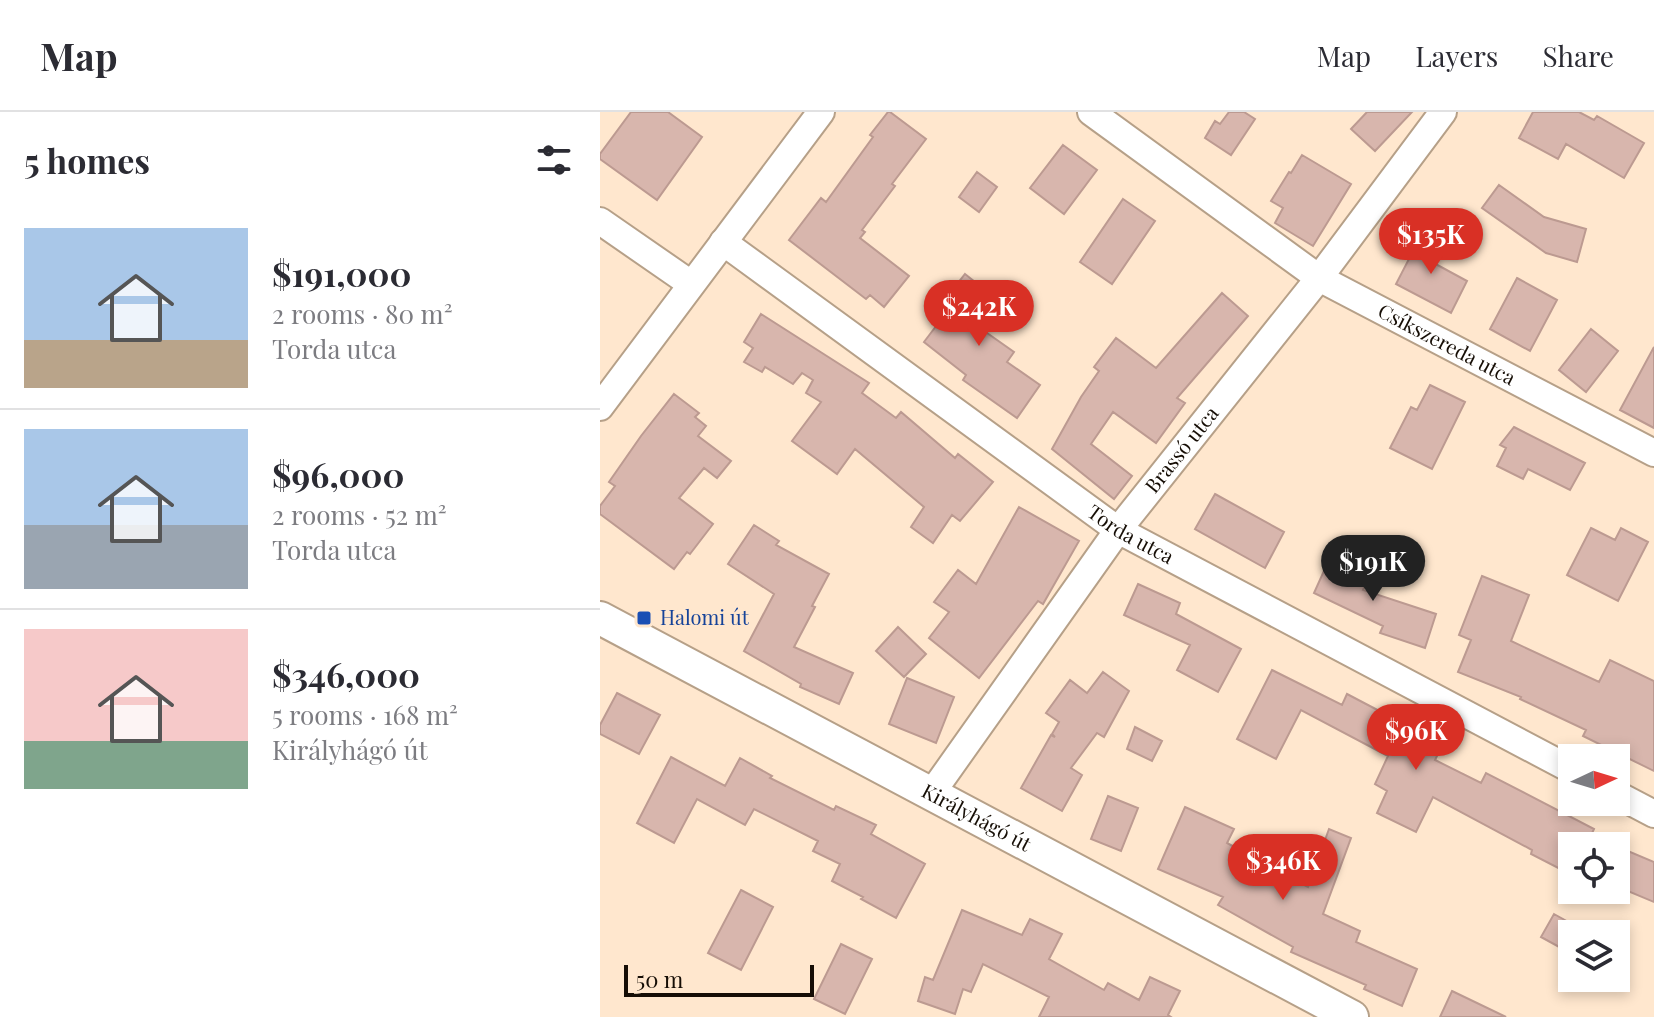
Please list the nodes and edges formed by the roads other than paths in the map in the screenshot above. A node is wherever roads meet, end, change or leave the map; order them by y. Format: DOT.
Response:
graph roads {
  1 [pos="821,112"];
  2 [pos="1091,112"];
  3 [pos="1443,112"];
  4 [pos="600,221"];
  5 [pos="723,242"];
  6 [pos="1319,278"];
  7 [pos="691,284"];
  8 [pos="600,407"];
  9 [pos="1654,453"];
  10 [pos="1118,530"];
  11 [pos="600,618"];
  12 [pos="1558,763"];
  13 [pos="931,794"];
  14 [pos="1630,801"];
  15 [pos="1654,814"];
  16 [pos="1352,1017"];
  1 -- 5 [label="street"];
  2 -- 6 [label="street, Csíkszereda utca"];
  3 -- 6 [label="street, Brassó utca"];
  4 -- 7 [label="street"];
  5 -- 7 [label="street"];
  5 -- 10 [label="street, Torda utca"];
  6 -- 9 [label="street, Csíkszereda utca"];
  6 -- 10 [label="street, Brassó utca"];
  7 -- 8 [label="street"];
  10 -- 12 [label="street, Torda utca"];
  10 -- 13 [label="street, Brassó utca"];
  11 -- 13 [label="street, Királyhágó út"];
  13 -- 16 [label="street, Királyhágó út"];
  14 -- 15 [label="street"];
}
